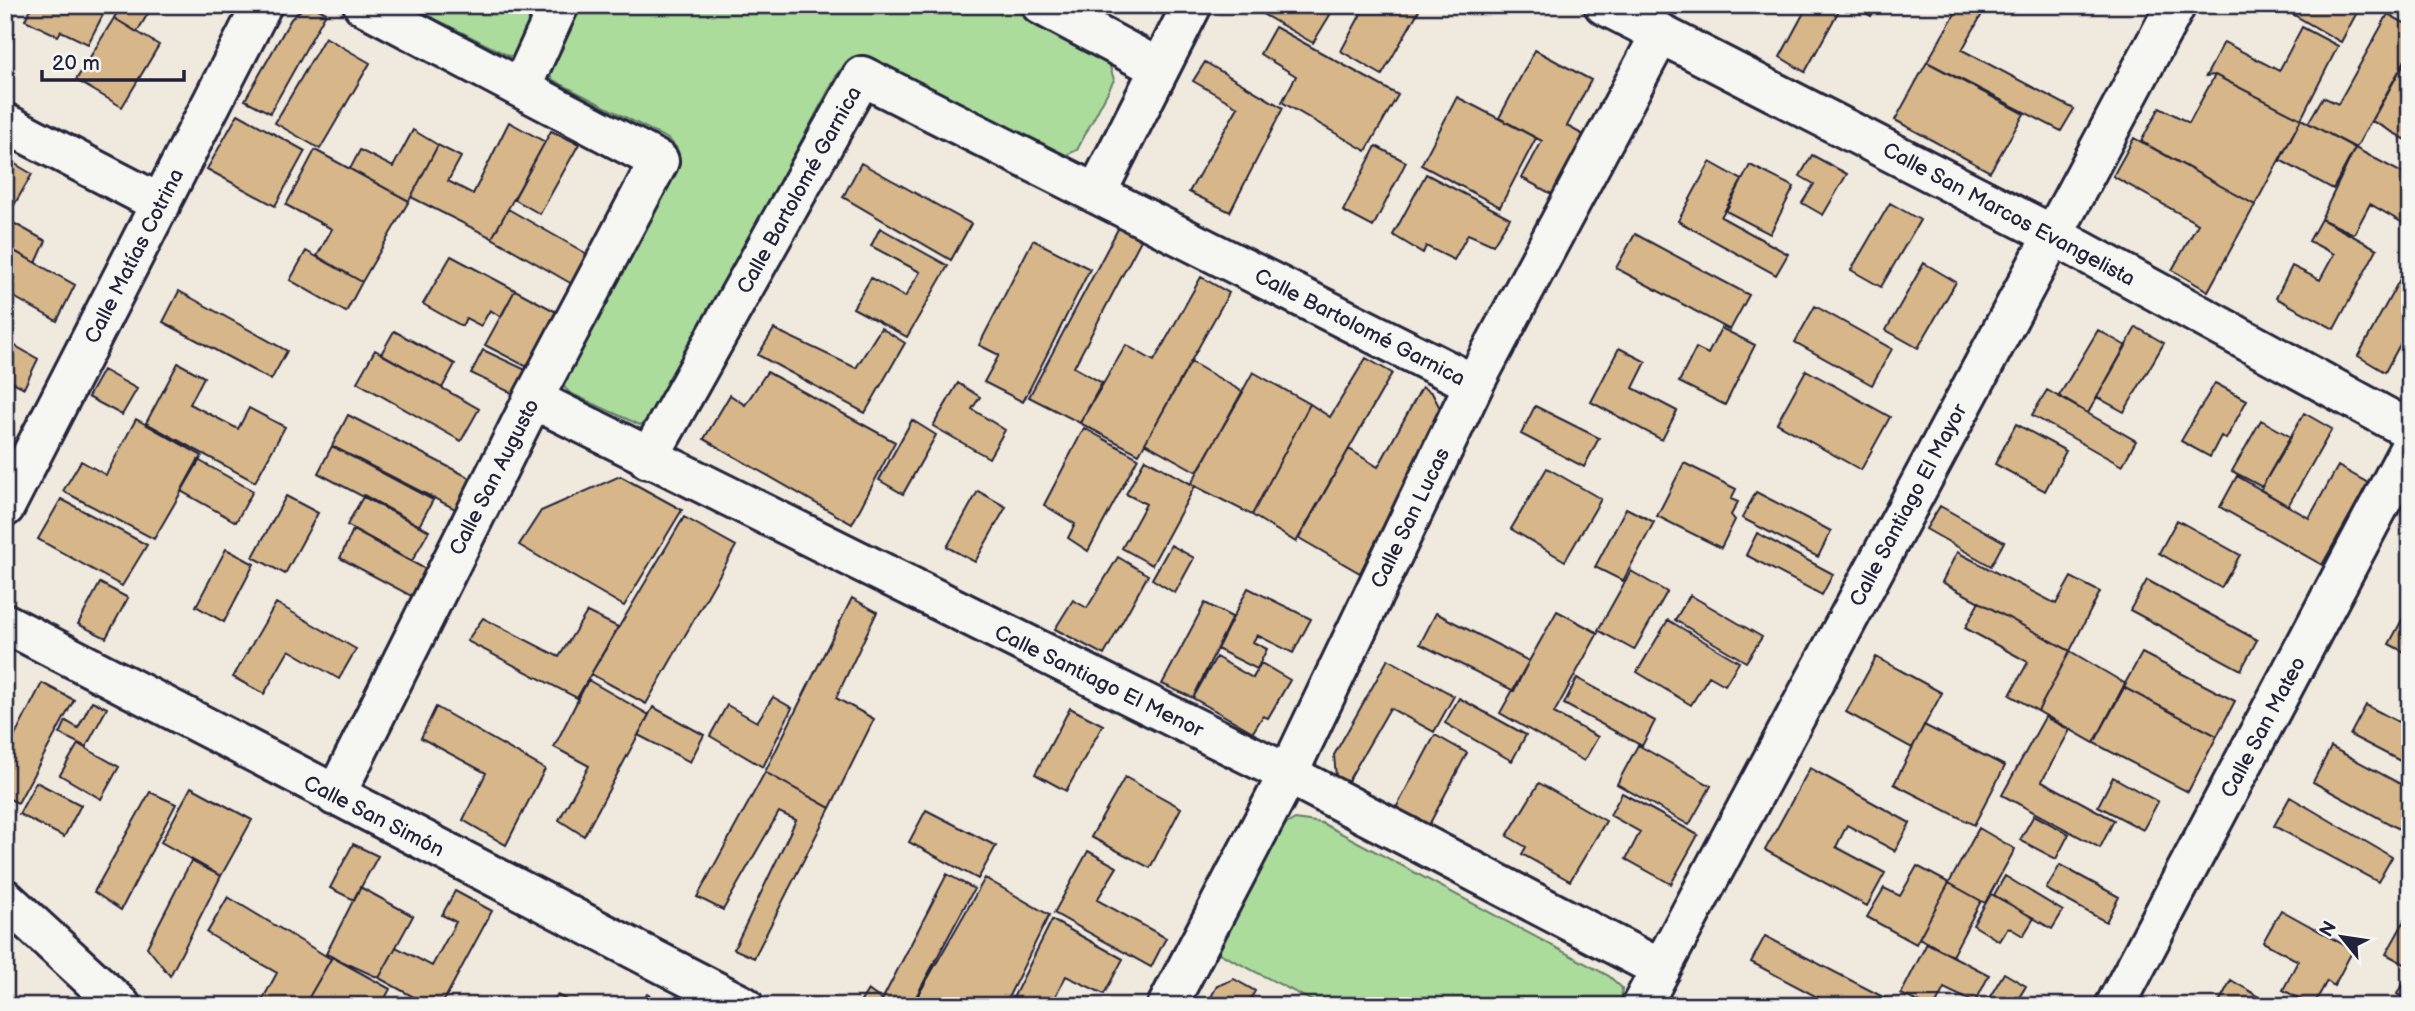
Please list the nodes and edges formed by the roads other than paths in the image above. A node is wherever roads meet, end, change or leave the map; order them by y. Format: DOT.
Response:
graph roads {
  1 [pos="262,5"];
  2 [pos="363,5"];
  3 [pos="559,5"];
  4 [pos="1041,5"];
  5 [pos="1192,5"];
  6 [pos="1604,5"];
  7 [pos="2176,5"];
  8 [pos="1661,33"];
  9 [pos="1159,68"];
  10 [pos="521,88"];
  11 [pos="5,123"];
  12 [pos="1096,194"];
  13 [pos="161,204"];
  14 [pos="2053,235"];
  15 [pos="1474,384"];
  16 [pos="533,399"];
  17 [pos="2410,430"];
  18 [pos="2410,447"];
  19 [pos="648,459"];
  20 [pos="5,507"];
  21 [pos="5,623"];
  22 [pos="1288,774"];
  23 [pos="335,796"];
  24 [pos="5,899"];
  25 [pos="1661,969"];
  26 [pos="121,1006"];
  27 [pos="744,1006"];
  28 [pos="1167,1006"];
  29 [pos="1641,1006"];
  30 [pos="2115,1006"];
  1 -- 13 [label="street, Calle Matías Cotrina"];
  2 -- 10 [label="street"];
  3 -- 10 [label="street"];
  4 -- 9 [label="street"];
  5 -- 9 [label="street"];
  6 -- 8 [label="street, Calle San Marcos Evangelista"];
  7 -- 14 [label="street, Calle Santiago El Mayor"];
  8 -- 14 [label="street, Calle San Marcos Evangelista"];
  8 -- 15 [label="street, Calle San Lucas"];
  9 -- 12 [label="street"];
  10 -- 16 [label="street, Calle San Augusto"];
  11 -- 13 [label="street"];
  12 -- 15 [label="street, Calle Bartolomé Garnica"];
  12 -- 19 [label="street, Calle Bartolomé Garnica"];
  13 -- 20 [label="street, Calle Matías Cotrina"];
  14 -- 17 [label="street, Calle San Marcos Evangelista"];
  14 -- 25 [label="street, Calle Santiago El Mayor"];
  15 -- 22 [label="street, Calle San Lucas"];
  16 -- 19 [label="street, Calle Santiago El Menor"];
  16 -- 23 [label="street, Calle San Augusto"];
  18 -- 30 [label="street, Calle San Mateo"];
  19 -- 22 [label="street, Calle Santiago El Menor"];
  21 -- 23 [label="street, Calle San Simón"];
  22 -- 25 [label="street, Calle Santiago El Menor"];
  22 -- 28 [label="street, Calle San Lucas"];
  23 -- 27 [label="street, Calle San Simón"];
  24 -- 26 [label="street"];
  25 -- 29 [label="street, Calle Santiago El Mayor"];
}
